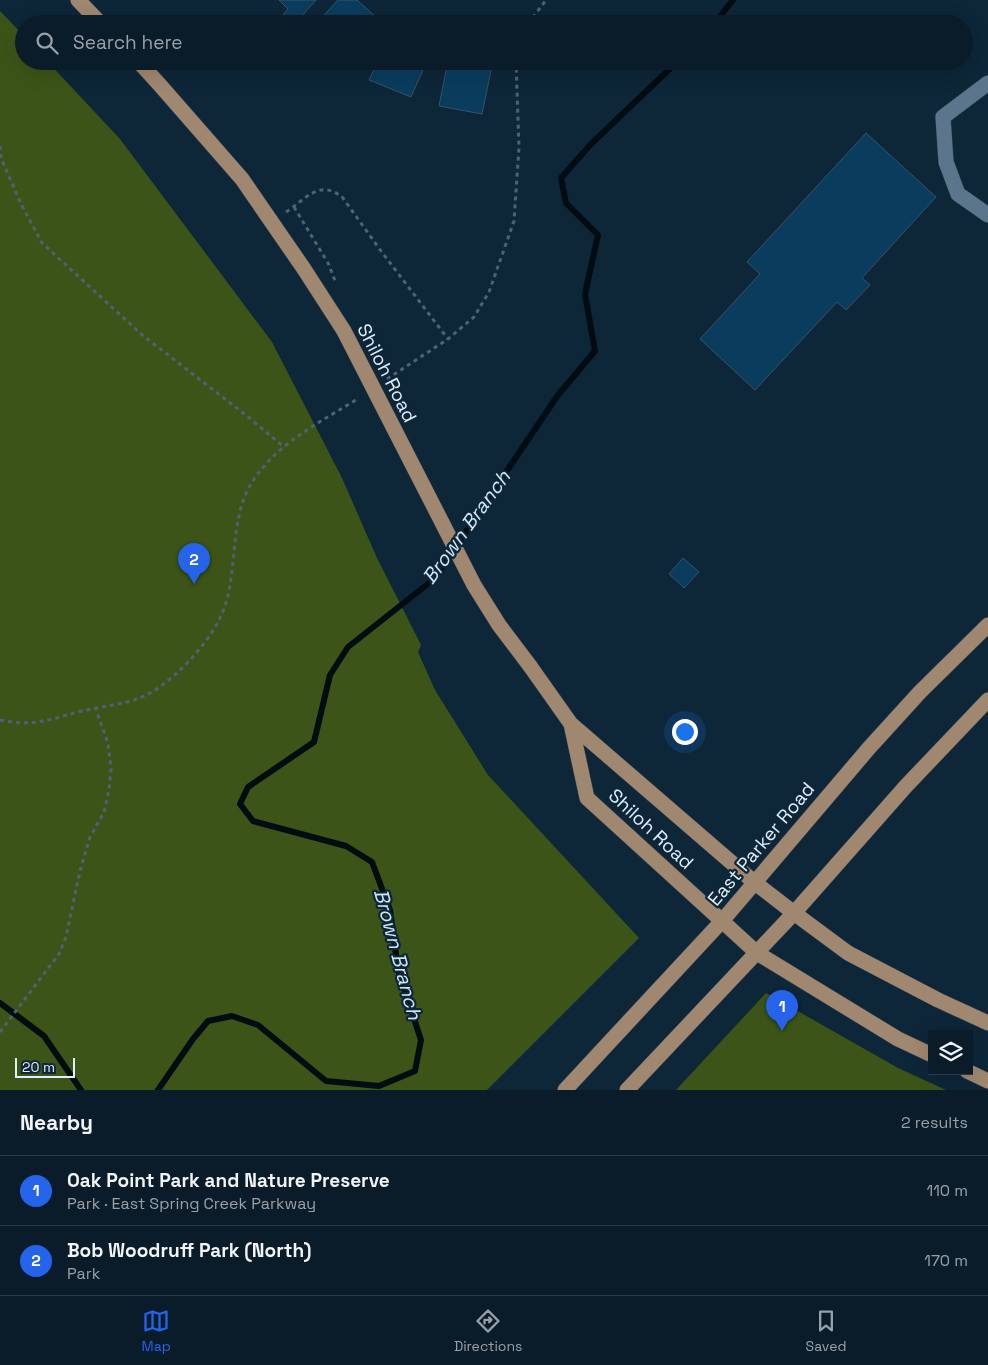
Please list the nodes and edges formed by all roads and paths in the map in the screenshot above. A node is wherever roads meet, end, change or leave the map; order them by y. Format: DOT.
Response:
graph roads {
  1 [pos="78,0"];
  2 [pos="546,0"];
  3 [pos="92,15"];
  4 [pos="535,15"];
  5 [pos="146,70"];
  6 [pos="516,70"];
  7 [pos="988,83"];
  8 [pos="0,146"];
  9 [pos="294,207"];
  10 [pos="988,215"];
  11 [pos="272,222"];
  12 [pos="337,287"];
  13 [pos="448,339"];
  14 [pos="386,380"];
  15 [pos="362,395"];
  16 [pos="284,447"];
  17 [pos="988,625"];
  18 [pos="988,700"];
  19 [pos="96,710"];
  20 [pos="0,720"];
  21 [pos="571,724"];
  22 [pos="754,882"];
  23 [pos="794,913"];
  24 [pos="722,921"];
  25 [pos="757,953"];
  26 [pos="988,1023"];
  27 [pos="0,1032"];
  28 [pos="928,1053"];
  29 [pos="973,1074"];
  30 [pos="988,1081"];
  31 [pos="565,1090"];
  32 [pos="628,1090"];
  1 -- 3 [label="main road"];
  2 -- 4 [label="path"];
  5 -- 11 [label="main road, Shiloh Road"];
  6 -- 13 [label="path"];
  7 -- 10 [label="lane"];
  8 -- 16 [label="path"];
  9 -- 11 [label="path"];
  9 -- 12 [label="path"];
  9 -- 13 [label="path"];
  11 -- 21 [label="main road, Shiloh Road, bridge"];
  13 -- 14 [label="path"];
  15 -- 16 [label="path"];
  16 -- 19 [label="path"];
  17 -- 22 [label="main road, East Parker Road"];
  18 -- 23 [label="main road"];
  19 -- 20 [label="path"];
  19 -- 27 [label="path"];
  21 -- 22 [label="main road, Shiloh Road"];
  21 -- 24 [label="main road, Shiloh Road"];
  22 -- 23 [label="main road, Shiloh Road"];
  22 -- 24 [label="main road, East Parker Road"];
  23 -- 25 [label="main road"];
  23 -- 26 [label="main road, Shiloh Road"];
  24 -- 25 [label="main road, Shiloh Road"];
  24 -- 31 [label="main road, East Parker Road"];
  25 -- 28 [label="main road, Shiloh Road"];
  25 -- 32 [label="main road"];
  29 -- 30 [label="main road"];
}
